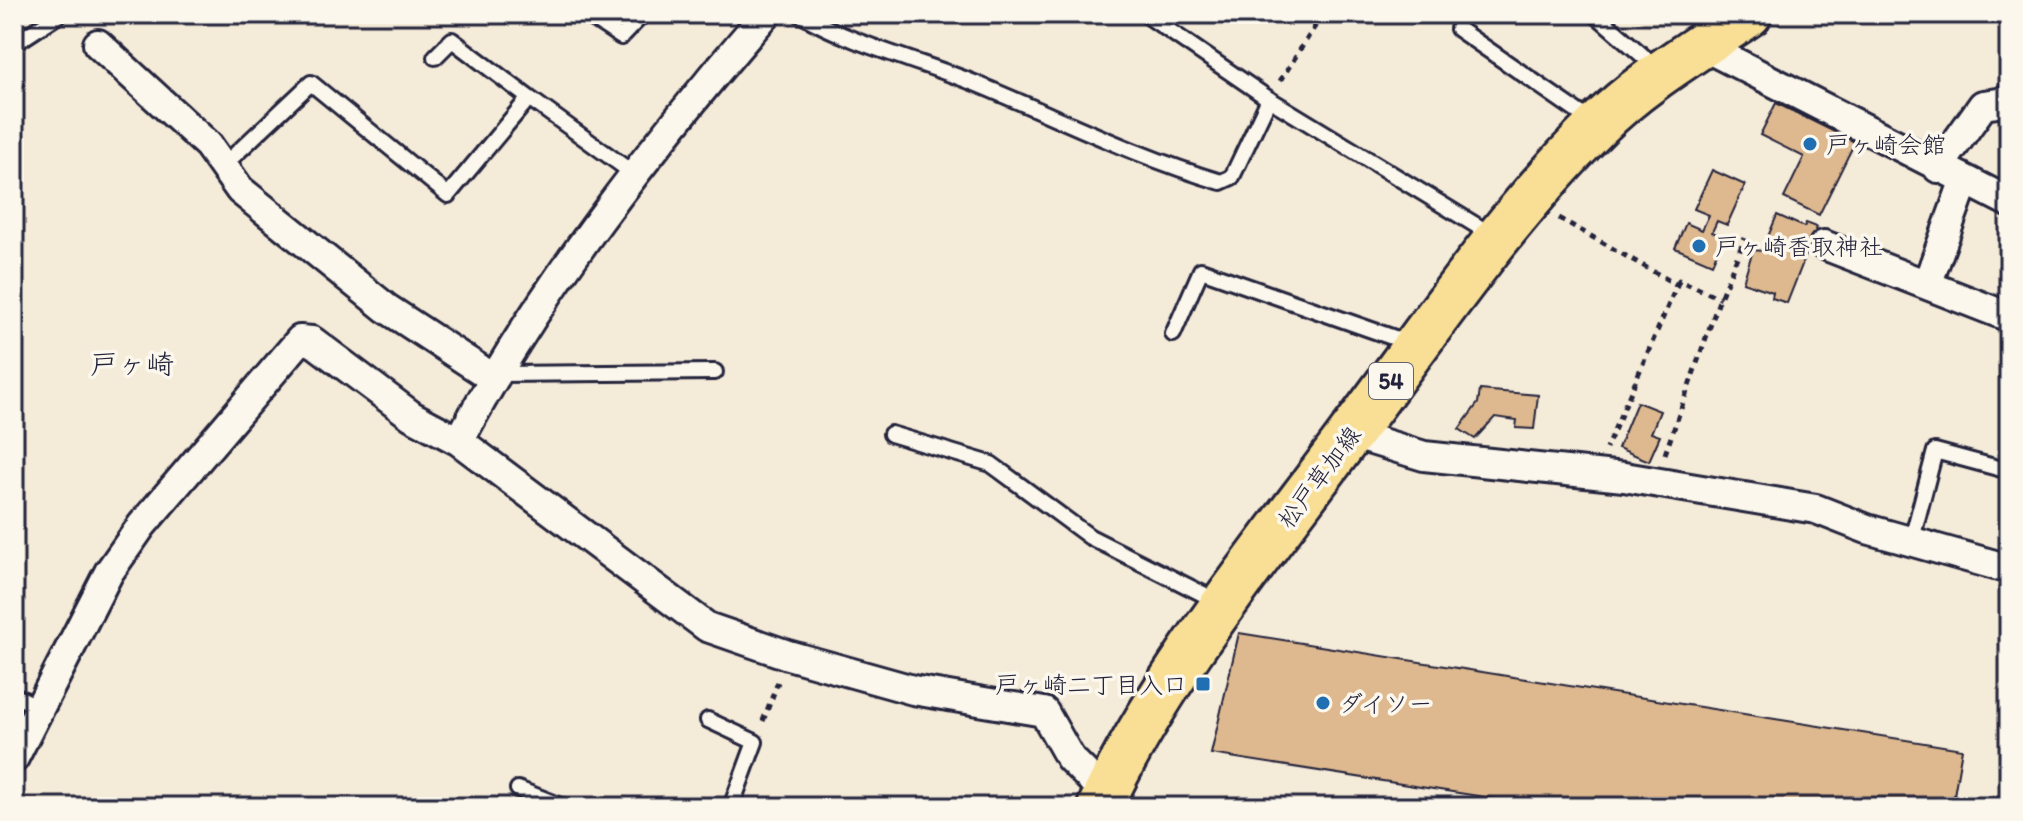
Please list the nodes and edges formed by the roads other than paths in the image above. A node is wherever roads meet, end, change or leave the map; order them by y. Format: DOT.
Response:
graph roads {
  1 [pos="60,14"];
  2 [pos="586,14"];
  3 [pos="643,14"];
  4 [pos="766,14"];
  5 [pos="800,14"];
  6 [pos="1145,14"];
  7 [pos="1595,14"];
  8 [pos="1749,14"];
  9 [pos="1458,29"];
  10 [pos="14,44"];
  11 [pos="98,44"];
  12 [pos="1703,46"];
  13 [pos="435,57"];
  14 [pos="1663,73"];
  15 [pos="2009,97"];
  16 [pos="529,98"];
  17 [pos="1269,99"];
  18 [pos="1598,125"];
  19 [pos="223,166"];
  20 [pos="1938,168"];
  21 [pos="634,174"];
  22 [pos="1964,182"];
  23 [pos="2009,202"];
  24 [pos="1498,239"];
  25 [pos="1824,245"];
  26 [pos="1927,285"];
  27 [pos="2009,317"];
  28 [pos="1173,334"];
  29 [pos="1417,346"];
  30 [pos="715,372"];
  31 [pos="494,376"];
  32 [pos="891,434"];
  33 [pos="1352,434"];
  34 [pos="459,441"];
  35 [pos="2009,471"];
  36 [pos="1911,543"];
  37 [pos="2009,569"];
  38 [pos="1225,605"];
  39 [pos="26,701"];
  40 [pos="708,720"];
  41 [pos="14,758"];
  42 [pos="518,789"];
  43 [pos="1103,800"];
  44 [pos="564,807"];
  45 [pos="731,807"];
  1 -- 10 [label="lane"];
  2 -- 3 [label="lane"];
  4 -- 21 [label="street"];
  5 -- 17 [label="lane"];
  6 -- 17 [label="lane"];
  7 -- 14 [label="lane"];
  8 -- 12 [label="main road, 松戸草加線 / 54"];
  9 -- 18 [label="lane"];
  11 -- 19 [label="street"];
  12 -- 14 [label="main road, 松戸草加線 / 54"];
  12 -- 20 [label="street"];
  13 -- 16 [label="lane"];
  14 -- 18 [label="main road, 松戸草加線 / 54"];
  15 -- 20 [label="street"];
  16 -- 19 [label="lane"];
  16 -- 21 [label="lane"];
  17 -- 24 [label="lane"];
  18 -- 24 [label="main road, 松戸草加線 / 54"];
  19 -- 31 [label="street"];
  20 -- 22 [label="street"];
  21 -- 31 [label="street"];
  22 -- 23 [label="street"];
  22 -- 26 [label="street"];
  24 -- 29 [label="main road, 松戸草加線 / 54"];
  25 -- 26 [label="street"];
  26 -- 27 [label="street"];
  28 -- 29 [label="lane"];
  29 -- 33 [label="main road, 松戸草加線 / 54"];
  30 -- 31 [label="lane"];
  31 -- 34 [label="street"];
  32 -- 38 [label="lane"];
  33 -- 36 [label="street"];
  33 -- 38 [label="main road, 松戸草加線 / 54"];
  34 -- 39 [label="street"];
  34 -- 43 [label="street"];
  35 -- 36 [label="lane"];
  36 -- 37 [label="street"];
  38 -- 43 [label="main road, 松戸草加線 / 54"];
  39 -- 41 [label="street"];
  40 -- 45 [label="lane"];
  42 -- 44 [label="lane"];
}
